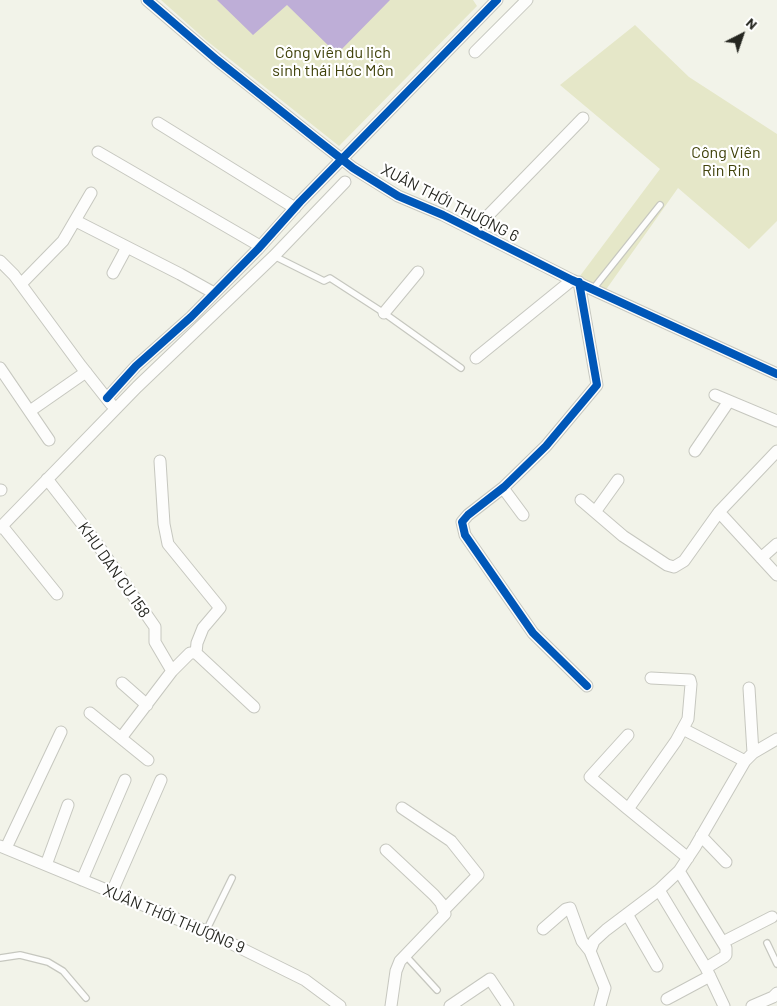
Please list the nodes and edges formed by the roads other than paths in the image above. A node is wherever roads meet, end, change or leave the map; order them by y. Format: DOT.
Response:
graph roads {
  1 [pos="147,0"];
  2 [pos="497,0"];
  3 [pos="527,0"];
  4 [pos="475,52"];
  5 [pos="584,118"];
  6 [pos="158,123"];
  7 [pos="98,152"];
  8 [pos="343,159"];
  9 [pos="345,182"];
  10 [pos="91,193"];
  11 [pos="660,204"];
  12 [pos="295,208"];
  13 [pos="76,221"];
  14 [pos="474,230"];
  15 [pos="260,246"];
  16 [pos="127,247"];
  17 [pos="274,256"];
  18 [pos="249,257"];
  19 [pos="0,261"];
  20 [pos="262,268"];
  21 [pos="418,272"];
  22 [pos="113,273"];
  23 [pos="575,281"];
  24 [pos="22,284"];
  25 [pos="594,289"];
  26 [pos="214,293"];
  27 [pos="384,313"];
  28 [pos="476,358"];
  29 [pos="0,368"];
  30 [pos="461,368"];
  31 [pos="775,370"];
  32 [pos="86,372"];
  33 [pos="715,395"];
  34 [pos="107,398"];
  35 [pos="729,401"];
  36 [pos="116,409"];
  37 [pos="30,411"];
  38 [pos="777,421"];
  39 [pos="49,440"];
  40 [pos="696,450"];
  41 [pos="777,450"];
  42 [pos="160,461"];
  43 [pos="47,479"];
  44 [pos="618,480"];
  45 [pos="503,488"];
  46 [pos="581,500"];
  47 [pos="595,512"];
  48 [pos="718,512"];
  49 [pos="523,515"];
  50 [pos="1,527"];
  51 [pos="777,544"];
  52 [pos="761,558"];
  53 [pos="777,575"];
  54 [pos="57,594"];
  55 [pos="196,653"];
  56 [pos="172,671"];
  57 [pos="651,678"];
  58 [pos="122,683"];
  59 [pos="587,686"];
  60 [pos="749,688"];
  61 [pos="147,705"];
  62 [pos="254,708"];
  63 [pos="90,713"];
  64 [pos="683,729"];
  65 [pos="61,732"];
  66 [pos="628,735"];
  67 [pos="121,738"];
  68 [pos="777,739"];
  69 [pos="749,757"];
  70 [pos="148,760"];
  71 [pos="125,780"];
  72 [pos="161,780"];
  73 [pos="68,805"];
  74 [pos="402,808"];
  75 [pos="628,809"];
  76 [pos="701,836"];
  77 [pos="3,847"];
  78 [pos="386,850"];
  79 [pos="688,858"];
  80 [pos="726,862"];
  81 [pos="46,865"];
  82 [pos="679,871"];
  83 [pos="232,878"];
  84 [pos="82,880"];
  85 [pos="659,890"];
  86 [pos="112,892"];
  87 [pos="444,910"];
  88 [pos="627,914"];
  89 [pos="772,917"];
  90 [pos="543,929"];
  91 [pos="206,931"];
  92 [pos="723,942"];
  93 [pos="767,943"];
  94 [pos="590,951"];
  95 [pos="406,955"];
  96 [pos="0,958"];
  97 [pos="777,964"];
  98 [pos="658,966"];
  99 [pos="708,972"];
  100 [pos="437,990"];
  101 [pos="777,992"];
  102 [pos="86,998"];
  103 [pos="667,999"];
  104 [pos="338,1005"];
  105 [pos="391,1006"];
  106 [pos="450,1006"];
  107 [pos="508,1006"];
  108 [pos="600,1006"];
  109 [pos="724,1006"];
  110 [pos="752,1006"];
  1 -- 8 [label="street, XUÂN THỚI THƯỢNG 6"];
  2 -- 8 [label="street"];
  3 -- 4 [label="street"];
  5 -- 14 [label="street"];
  6 -- 12 [label="street"];
  7 -- 15 [label="street"];
  8 -- 12 [label="street"];
  8 -- 14 [label="street, XUÂN THỚI THƯỢNG 6"];
  9 -- 17 [label="street"];
  10 -- 13 [label="street"];
  11 -- 25 [label="lane"];
  12 -- 15 [label="street"];
  13 -- 16 [label="street"];
  13 -- 24 [label="street"];
  14 -- 23 [label="street, XUÂN THỚI THƯỢNG 6"];
  15 -- 18 [label="street"];
  16 -- 22 [label="street"];
  16 -- 26 [label="street"];
  17 -- 20 [label="street"];
  17 -- 27 [label="lane"];
  18 -- 20 [label="lane"];
  18 -- 26 [label="street"];
  19 -- 24 [label="street"];
  20 -- 36 [label="street"];
  21 -- 27 [label="street"];
  23 -- 25 [label="street, XUÂN THỚI THƯỢNG 6"];
  23 -- 28 [label="street"];
  23 -- 45 [label="street"];
  24 -- 32 [label="street"];
  25 -- 31 [label="street, XUÂN THỚI THƯỢNG 6"];
  26 -- 34 [label="street"];
  27 -- 30 [label="lane"];
  29 -- 37 [label="street"];
  32 -- 34 [label="street"];
  32 -- 37 [label="street"];
  33 -- 35 [label="street"];
  34 -- 36 [label="street"];
  35 -- 38 [label="street"];
  35 -- 40 [label="street"];
  36 -- 43 [label="street"];
  37 -- 39 [label="street"];
  41 -- 48 [label="street"];
  42 -- 55 [label="street"];
  43 -- 50 [label="street"];
  43 -- 56 [label="street, KHU DAN CU 158"];
  44 -- 47 [label="street"];
  45 -- 49 [label="street"];
  45 -- 59 [label="street"];
  46 -- 47 [label="street"];
  47 -- 48 [label="street"];
  48 -- 52 [label="street"];
  50 -- 54 [label="street"];
  51 -- 52 [label="street"];
  52 -- 53 [label="street"];
  55 -- 56 [label="street"];
  55 -- 62 [label="street"];
  56 -- 61 [label="street"];
  57 -- 64 [label="street"];
  58 -- 61 [label="street"];
  60 -- 69 [label="street"];
  61 -- 67 [label="street"];
  63 -- 67 [label="street"];
  64 -- 69 [label="street"];
  64 -- 75 [label="street"];
  65 -- 77 [label="street"];
  66 -- 75 [label="street"];
  67 -- 70 [label="street"];
  68 -- 69 [label="street"];
  69 -- 76 [label="street"];
  71 -- 84 [label="street"];
  72 -- 86 [label="street"];
  73 -- 81 [label="street"];
  74 -- 87 [label="street"];
  75 -- 79 [label="street"];
  76 -- 79 [label="street"];
  76 -- 80 [label="street"];
  77 -- 81 [label="street, XUÂN THỚI THƯỢNG 9"];
  78 -- 87 [label="street"];
  79 -- 82 [label="street"];
  81 -- 84 [label="street, XUÂN THỚI THƯỢNG 9"];
  82 -- 85 [label="street"];
  82 -- 92 [label="street"];
  83 -- 91 [label="lane"];
  84 -- 86 [label="street, XUÂN THỚI THƯỢNG 9"];
  85 -- 88 [label="street"];
  85 -- 99 [label="street"];
  86 -- 91 [label="street, XUÂN THỚI THƯỢNG 9"];
  87 -- 95 [label="street"];
  88 -- 94 [label="street"];
  88 -- 98 [label="street"];
  89 -- 92 [label="street"];
  90 -- 94 [label="street"];
  91 -- 104 [label="street, XUÂN THỚI THƯỢNG 9"];
  92 -- 99 [label="street"];
  93 -- 97 [label="lane"];
  94 -- 108 [label="street"];
  95 -- 100 [label="lane"];
  95 -- 105 [label="street"];
  96 -- 102 [label="lane"];
  99 -- 103 [label="street"];
  99 -- 109 [label="street"];
  101 -- 110 [label="street"];
  106 -- 107 [label="street"];
}
